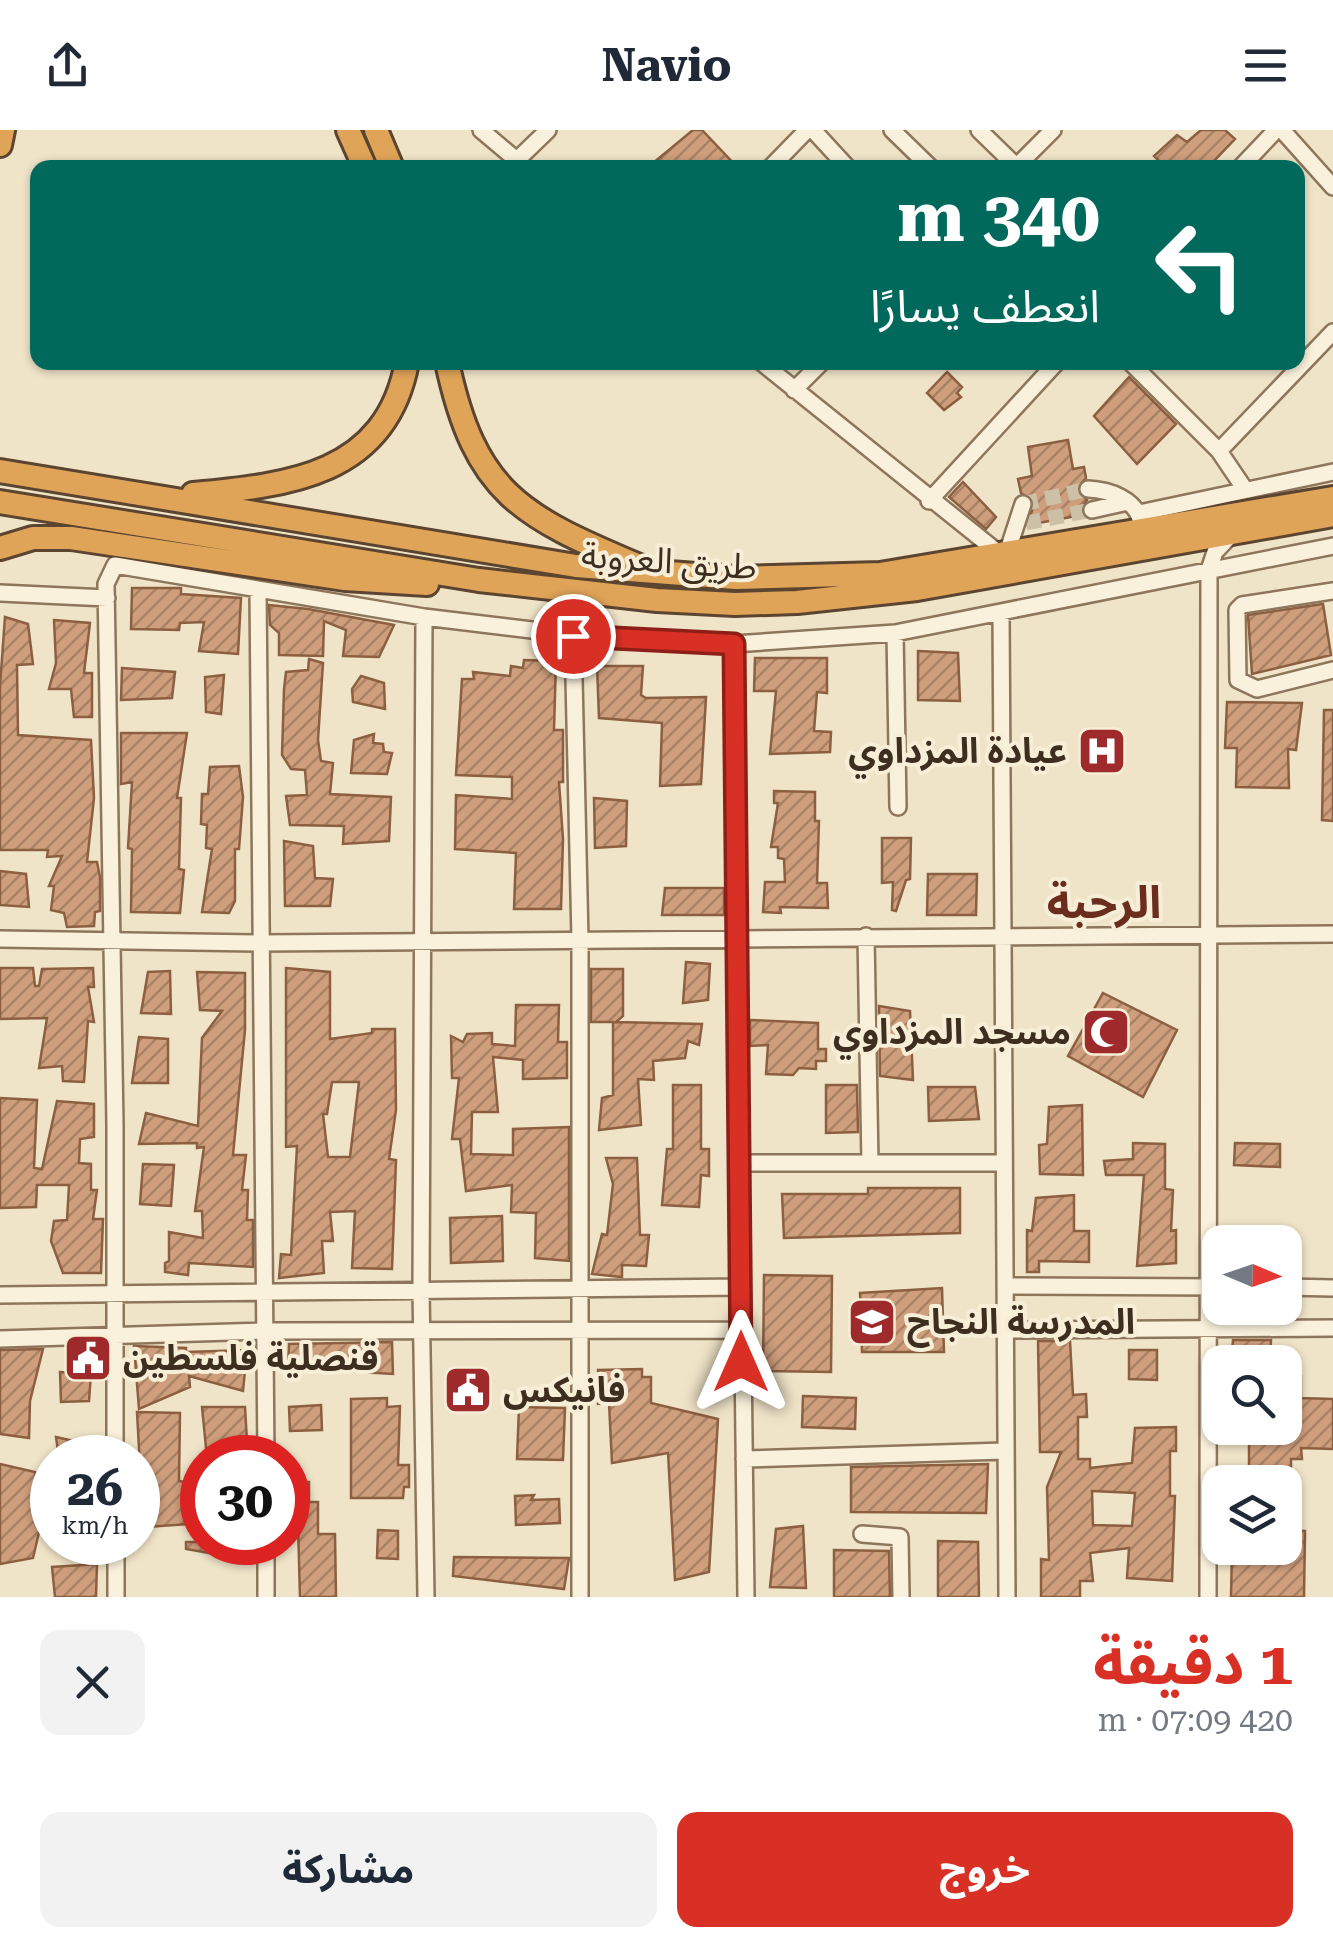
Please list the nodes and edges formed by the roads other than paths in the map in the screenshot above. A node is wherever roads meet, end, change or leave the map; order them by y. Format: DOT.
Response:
graph roads {
  1 [pos="5,130"];
  2 [pos="348,130"];
  3 [pos="376,130"];
  4 [pos="481,130"];
  5 [pos="548,130"];
  6 [pos="810,130"];
  7 [pos="892,130"];
  8 [pos="979,130"];
  9 [pos="1053,130"];
  10 [pos="1279,130"];
  11 [pos="0,142"];
  12 [pos="362,160"];
  13 [pos="389,160"];
  14 [pos="517,160"];
  15 [pos="525,160"];
  16 [pos="778,160"];
  17 [pos="840,160"];
  18 [pos="923,160"];
  19 [pos="1009,160"];
  20 [pos="1023,160"];
  21 [pos="1248,160"];
  22 [pos="1333,188"];
  23 [pos="1333,332"];
  24 [pos="1305,361"];
  25 [pos="404,370"];
  26 [pos="449,370"];
  27 [pos="770,370"];
  28 [pos="814,370"];
  29 [pos="1050,370"];
  30 [pos="1138,370"];
  31 [pos="1296,370"];
  32 [pos="794,390"];
  33 [pos="1218,450"];
  34 [pos="0,471"];
  35 [pos="1333,472"];
  36 [pos="1244,488"];
  37 [pos="1088,490"];
  38 [pos="160,497"];
  39 [pos="1333,498"];
  40 [pos="929,501"];
  41 [pos="0,502"];
  42 [pos="1023,504"];
  43 [pos="1092,510"];
  44 [pos="1333,515"];
  45 [pos="1137,516"];
  46 [pos="1232,534"];
  47 [pos="1333,546"];
  48 [pos="0,548"];
  49 [pos="1003,554"];
  50 [pos="1209,570"];
  51 [pos="656,573"];
  52 [pos="479,580"];
  53 [pos="258,590"];
  54 [pos="0,593"];
  55 [pos="1332,597"];
  56 [pos="107,598"];
  57 [pos="1002,612"];
  58 [pos="424,617"];
  59 [pos="895,633"];
  60 [pos="573,636"];
  61 [pos="734,644"];
  62 [pos="1333,670"];
  63 [pos="898,807"];
  64 [pos="1333,934"];
  65 [pos="866,936"];
  66 [pos="1206,936"];
  67 [pos="737,938"];
  68 [pos="0,939"];
  69 [pos="420,939"];
  70 [pos="580,939"];
  71 [pos="1002,940"];
  72 [pos="112,942"];
  73 [pos="261,942"];
  74 [pos="870,1162"];
  75 [pos="1004,1162"];
  76 [pos="739,1164"];
  77 [pos="1212,1225"];
  78 [pos="582,1286"];
  79 [pos="1005,1286"];
  80 [pos="742,1287"];
  81 [pos="1202,1287"];
  82 [pos="1302,1287"];
  83 [pos="1333,1288"];
  84 [pos="421,1290"];
  85 [pos="266,1291"];
  86 [pos="113,1294"];
  87 [pos="0,1295"];
  88 [pos="1207,1325"];
  89 [pos="1206,1328"];
  90 [pos="1333,1328"];
  91 [pos="740,1330"];
  92 [pos="1003,1330"];
  93 [pos="266,1331"];
  94 [pos="422,1332"];
  95 [pos="582,1332"];
  96 [pos="114,1336"];
  97 [pos="0,1339"];
  98 [pos="115,1435"];
  99 [pos="266,1435"];
  100 [pos="1004,1451"];
  101 [pos="744,1459"];
  102 [pos="862,1534"];
  103 [pos="116,1565"];
  104 [pos="266,1565"];
  105 [pos="116,1597"];
  106 [pos="266,1597"];
  107 [pos="426,1597"];
  108 [pos="580,1597"];
  109 [pos="746,1597"];
  110 [pos="900,1597"];
  111 [pos="1007,1597"];
  112 [pos="1208,1597"];
  1 -- 11 [label="highway"];
  2 -- 12 [label="highway"];
  3 -- 13 [label="highway"];
  4 -- 14 [label="street"];
  5 -- 15 [label="street"];
  6 -- 16 [label="street"];
  6 -- 17 [label="street"];
  7 -- 18 [label="street"];
  8 -- 19 [label="street"];
  9 -- 20 [label="street"];
  10 -- 21 [label="street"];
  10 -- 22 [label="street"];
  23 -- 24 [label="street"];
  25 -- 38 [label="highway"];
  26 -- 51 [label="highway"];
  27 -- 32 [label="street"];
  28 -- 32 [label="street"];
  29 -- 40 [label="street"];
  30 -- 33 [label="street"];
  31 -- 33 [label="street"];
  32 -- 40 [label="street"];
  33 -- 36 [label="street"];
  34 -- 38 [label="highway, طريق العروبة"];
  35 -- 36 [label="street"];
  36 -- 45 [label="street"];
  37 -- 45 [label="street"];
  38 -- 51 [label="highway, طريق العروبة"];
  39 -- 45 [label="highway, طريق العروبة"];
  40 -- 49 [label="street"];
  41 -- 52 [label="highway, طريق العروبة"];
  42 -- 49 [label="street"];
  43 -- 45 [label="street"];
  44 -- 46 [label="highway, طريق العروبة"];
  45 -- 49 [label="highway, طريق العروبة"];
  46 -- 50 [label="street"];
  46 -- 52 [label="highway, طريق العروبة"];
  47 -- 50 [label="street"];
  48 -- 52 [label="highway"];
  49 -- 51 [label="highway, طريق العروبة"];
  50 -- 57 [label="street"];
  50 -- 66 [label="street"];
  53 -- 56 [label="street"];
  53 -- 58 [label="street"];
  53 -- 73 [label="street"];
  54 -- 56 [label="street"];
  55 -- 62 [label="street"];
  56 -- 72 [label="street"];
  57 -- 59 [label="street"];
  57 -- 71 [label="street"];
  58 -- 60 [label="street"];
  58 -- 69 [label="street"];
  59 -- 61 [label="street"];
  59 -- 63 [label="street"];
  60 -- 61 [label="street"];
  60 -- 70 [label="street"];
  61 -- 67 [label="street"];
  64 -- 66 [label="street"];
  65 -- 67 [label="street"];
  65 -- 71 [label="street"];
  65 -- 74 [label="street"];
  66 -- 71 [label="street"];
  66 -- 77 [label="street"];
  67 -- 70 [label="street"];
  67 -- 76 [label="street"];
  68 -- 72 [label="street"];
  69 -- 70 [label="street"];
  69 -- 73 [label="street"];
  69 -- 84 [label="street"];
  70 -- 78 [label="street"];
  71 -- 75 [label="street"];
  72 -- 73 [label="street"];
  72 -- 86 [label="street"];
  73 -- 85 [label="street"];
  74 -- 75 [label="street"];
  74 -- 76 [label="street"];
  75 -- 79 [label="street"];
  76 -- 80 [label="street"];
  78 -- 80 [label="street"];
  78 -- 84 [label="street"];
  78 -- 95 [label="street"];
  79 -- 81 [label="street"];
  79 -- 92 [label="street"];
  80 -- 91 [label="street"];
  82 -- 83 [label="street"];
  84 -- 85 [label="street"];
  84 -- 94 [label="street"];
  85 -- 86 [label="street"];
  85 -- 93 [label="street"];
  86 -- 87 [label="street"];
  86 -- 96 [label="street"];
  88 -- 89 [label="street"];
  89 -- 90 [label="street"];
  89 -- 92 [label="street"];
  89 -- 112 [label="street"];
  91 -- 95 [label="street"];
  91 -- 101 [label="street"];
  92 -- 100 [label="street"];
  93 -- 94 [label="street"];
  93 -- 96 [label="street"];
  93 -- 99 [label="street"];
  94 -- 95 [label="street"];
  94 -- 107 [label="street"];
  95 -- 108 [label="street"];
  96 -- 97 [label="street"];
  96 -- 98 [label="street"];
  100 -- 101 [label="street"];
  100 -- 111 [label="street"];
  101 -- 109 [label="street"];
  102 -- 110 [label="street"];
  103 -- 105 [label="street"];
  104 -- 106 [label="street"];
}
